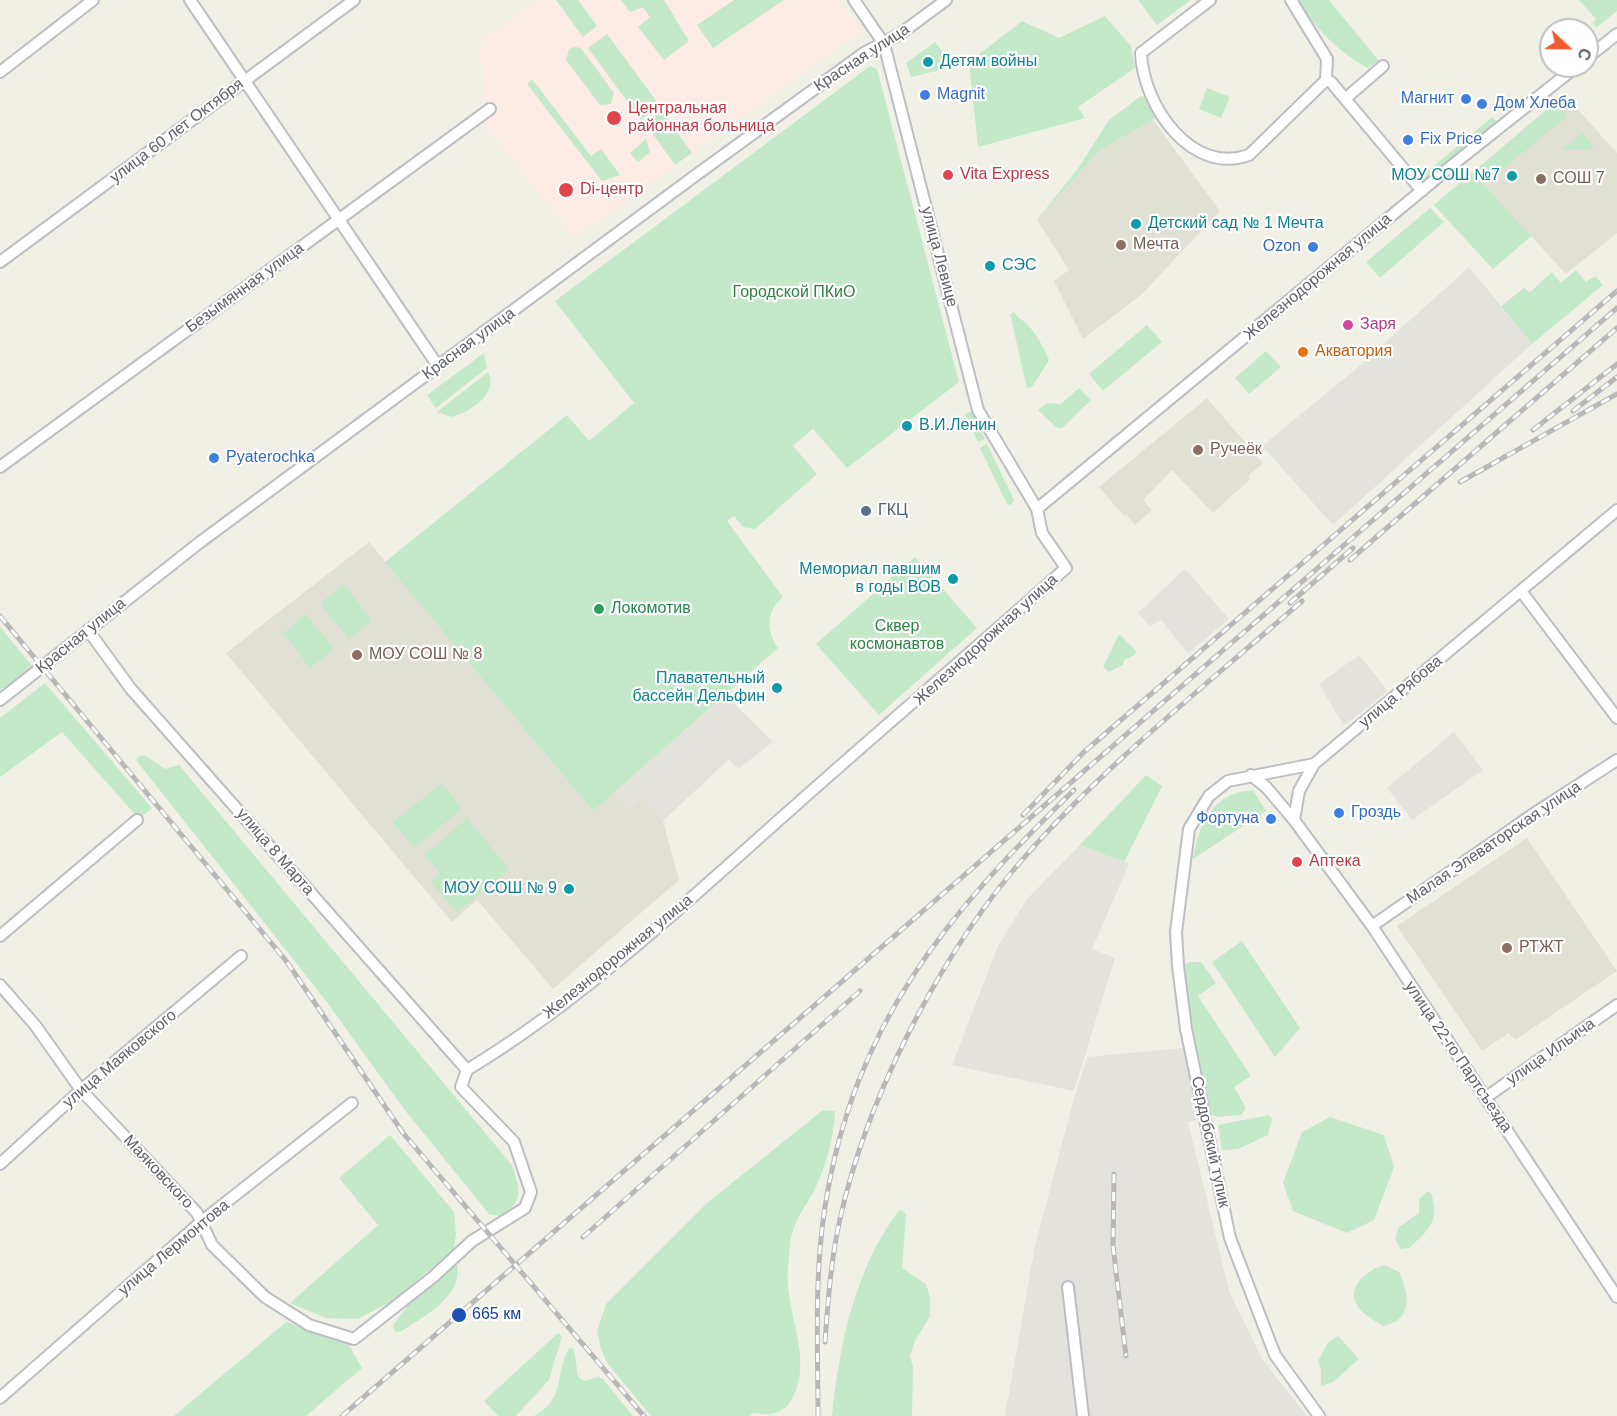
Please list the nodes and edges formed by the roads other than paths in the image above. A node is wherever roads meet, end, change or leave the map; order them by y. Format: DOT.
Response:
graph roads {
  1 [pos="93,0"];
  2 [pos="190,0"];
  3 [pos="354,0"];
  4 [pos="854,0"];
  5 [pos="946,0"];
  6 [pos="1210,0"];
  7 [pos="1291,0"];
  8 [pos="1617,34"];
  9 [pos="884,44"];
  10 [pos="1599,48"];
  11 [pos="1383,66"];
  12 [pos="0,72"];
  13 [pos="1562,78"];
  14 [pos="246,80"];
  15 [pos="1326,80"];
  16 [pos="1346,99"];
  17 [pos="490,109"];
  18 [pos="1422,191"];
  19 [pos="339,218"];
  20 [pos="0,262"];
  21 [pos="438,366"];
  22 [pos="0,467"];
  23 [pos="1037,509"];
  24 [pos="1617,510"];
  25 [pos="1521,591"];
  26 [pos="88,630"];
  27 [pos="0,700"];
  28 [pos="1617,718"];
  29 [pos="1617,760"];
  30 [pos="1314,764"];
  31 [pos="1251,775"];
  32 [pos="137,820"];
  33 [pos="1294,820"];
  34 [pos="1185,848"];
  35 [pos="1372,926"];
  36 [pos="0,936"];
  37 [pos="241,956"];
  38 [pos="0,985"];
  39 [pos="1617,1005"];
  40 [pos="467,1070"];
  41 [pos="81,1090"];
  42 [pos="1485,1098"];
  43 [pos="352,1103"];
  44 [pos="0,1164"];
  45 [pos="201,1222"];
  46 [pos="1068,1287"];
  47 [pos="1616,1292"];
  48 [pos="0,1398"];
  49 [pos="1083,1416"];
  50 [pos="1318,1416"];
  1 -- 12 [label="street"];
  2 -- 14 [label="street"];
  3 -- 14 [label="street, улица 60 лет Октября"];
  4 -- 9 [label="street, улица Левице"];
  5 -- 9 [label="street, Красная улица"];
  6 -- 15 [label="street"];
  7 -- 15 [label="street"];
  8 -- 10 [label="street"];
  9 -- 21 [label="street, Красная улица"];
  9 -- 23 [label="street, улица Левице"];
  11 -- 16 [label="street"];
  13 -- 18 [label="street, Железнодорожная улица"];
  14 -- 19 [label="street"];
  14 -- 20 [label="street, улица 60 лет Октября"];
  15 -- 16 [label="street"];
  16 -- 18 [label="street"];
  17 -- 19 [label="street, Безымянная улица"];
  18 -- 23 [label="street, Железнодорожная улица"];
  19 -- 21 [label="street"];
  19 -- 22 [label="street, Безымянная улица"];
  21 -- 26 [label="street, Красная улица"];
  23 -- 40 [label="street, Железнодорожная улица"];
  24 -- 25 [label="street, улица Рябова"];
  25 -- 28 [label="street"];
  25 -- 30 [label="street, улица Рябова"];
  26 -- 27 [label="street, Красная улица"];
  26 -- 40 [label="street, улица 8 Марта"];
  29 -- 35 [label="street, Малая Элеваторская улица"];
  30 -- 31 [label="street, улица Рябова"];
  30 -- 33 [label="street"];
  31 -- 33 [label="street, улица 22-го Партсъезда"];
  31 -- 34 [label="street, улица Рябова"];
  32 -- 36 [label="street"];
  33 -- 35 [label="street, улица 22-го Партсъезда"];
  34 -- 50 [label="street, Сердобский тупик"];
  35 -- 42 [label="street, улица 22-го Партсъезда"];
  37 -- 41 [label="street, улица Маяковского"];
  38 -- 41 [label="street, Маяковского"];
  39 -- 42 [label="street, улица Ильича"];
  40 -- 45 [label="street, Маяковского"];
  41 -- 44 [label="street, улица Маяковского"];
  41 -- 45 [label="street, Маяковского"];
  42 -- 47 [label="street, улица 22-го Партсъезда"];
  43 -- 45 [label="street, улица Лермонтова"];
  45 -- 48 [label="street, улица Лермонтова"];
  46 -- 49 [label="street"];
}
